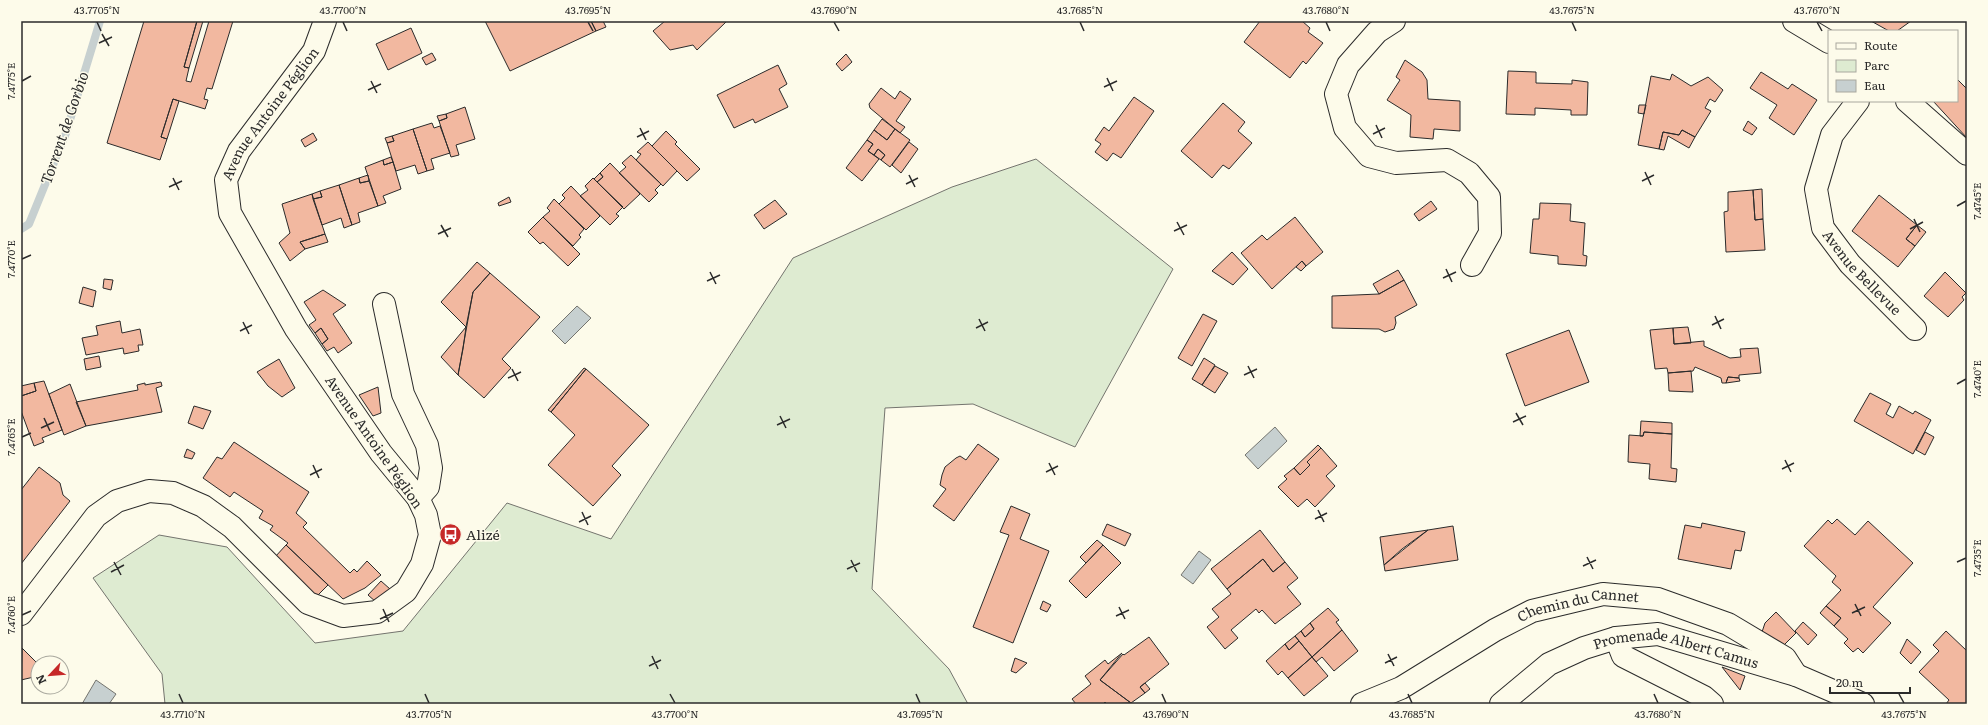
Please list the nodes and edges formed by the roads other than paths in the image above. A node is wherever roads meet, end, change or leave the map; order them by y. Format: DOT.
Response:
graph roads {
  1 [pos="325,21"];
  2 [pos="1394,21"];
  3 [pos="1794,21"];
  4 [pos="1828,41"];
  5 [pos="1857,102"];
  6 [pos="1908,102"];
  7 [pos="1967,154"];
  8 [pos="1472,265"];
  9 [pos="384,304"];
  10 [pos="1915,330"];
  11 [pos="418,498"];
  12 [pos="21,614"];
  13 [pos="1616,638"];
  14 [pos="1796,675"];
  15 [pos="1362,704"];
  16 [pos="1501,704"];
  17 [pos="1712,704"];
  18 [pos="1863,704"];
  1 -- 11 [label="street, Avenue Antoine Péglion"];
  2 -- 8 [label="street"];
  3 -- 4 [label="street"];
  5 -- 10 [label="street, Avenue Bellevue"];
  6 -- 7 [label="street"];
  9 -- 11 [label="street"];
  11 -- 12 [label="street, Avenue Antoine Péglion"];
  13 -- 14 [label="street, Promenade Albert Camus"];
  13 -- 16 [label="street, Promenade Albert Camus"];
  13 -- 17 [label="street"];
  14 -- 15 [label="street, Chemin du Cannet"];
  14 -- 18 [label="street, Promenade Albert Camus"];
}
